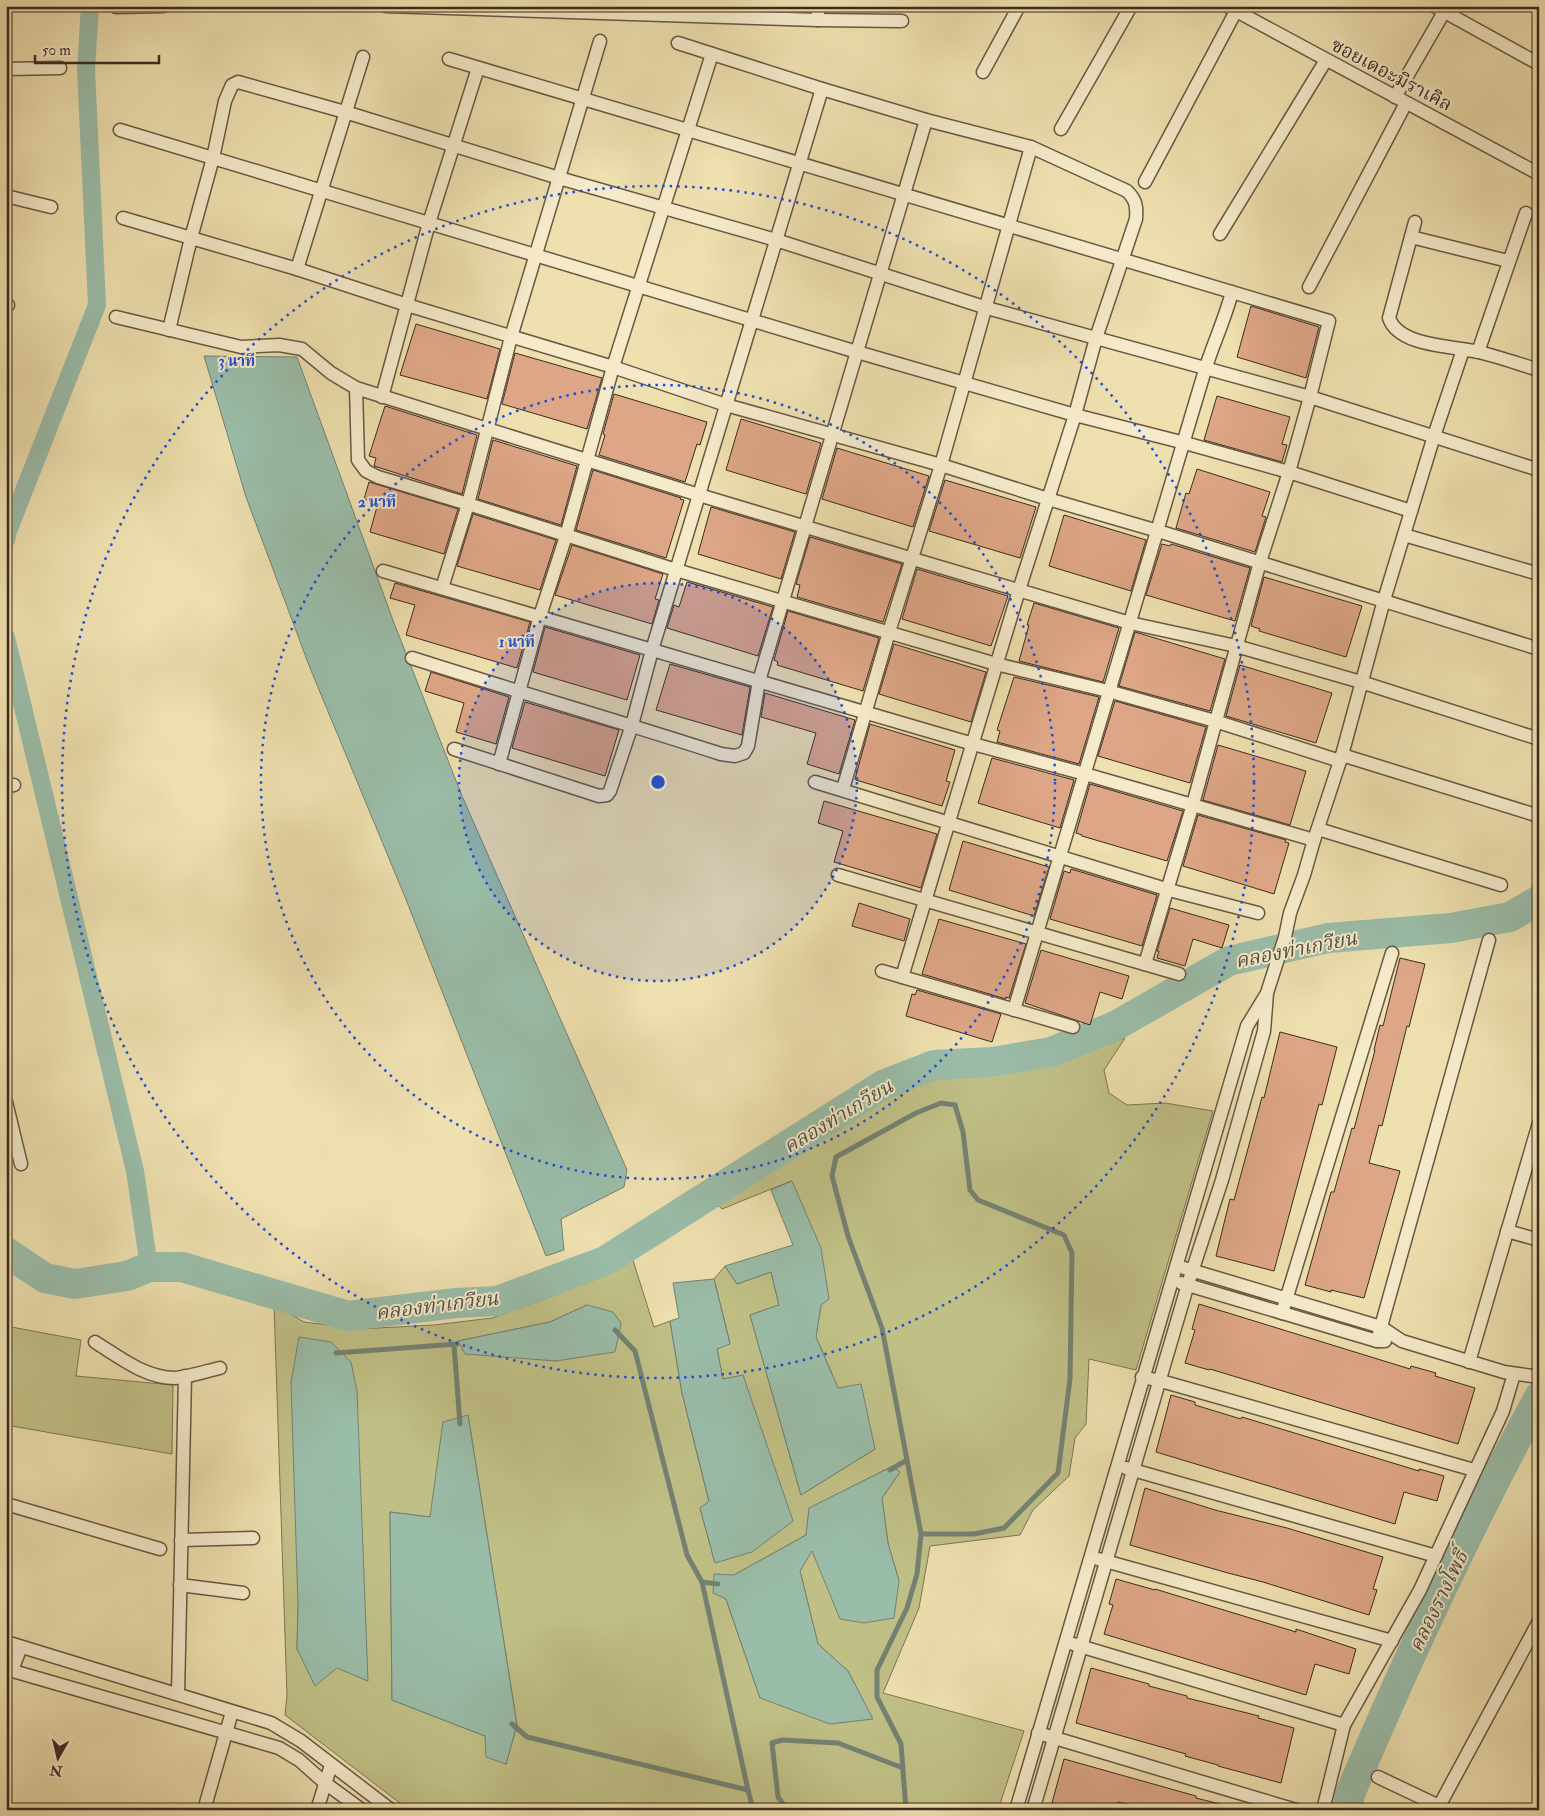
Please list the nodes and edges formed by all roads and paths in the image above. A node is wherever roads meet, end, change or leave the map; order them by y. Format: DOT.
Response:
graph roads {
  1 [pos="163,6"];
  2 [pos="386,6"];
  3 [pos="818,6"];
  4 [pos="1019,6"];
  5 [pos="1131,6"];
  6 [pos="116,7"];
  7 [pos="1232,9"];
  8 [pos="1439,9"];
  9 [pos="818,20"];
  10 [pos="902,22"];
  11 [pos="600,41"];
  12 [pos="678,43"];
  13 [pos="712,54"];
  14 [pos="363,57"];
  15 [pos="449,58"];
  16 [pos="1326,60"];
  17 [pos="1539,64"];
  18 [pos="60,68"];
  19 [pos="478,68"];
  20 [pos="6,69"];
  21 [pos="984,72"];
  22 [pos="822,89"];
  23 [pos="582,99"];
  24 [pos="1401,100"];
  25 [pos="345,112"];
  26 [pos="926,120"];
  27 [pos="1061,129"];
  28 [pos="120,130"];
  29 [pos="686,130"];
  30 [pos="452,145"];
  31 [pos="1031,147"];
  32 [pos="213,158"];
  33 [pos="800,163"];
  34 [pos="1539,174"];
  35 [pos="559,178"];
  36 [pos="1145,182"];
  37 [pos="321,191"];
  38 [pos="904,195"];
  39 [pos="6,196"];
  40 [pos="51,207"];
  41 [pos="662,208"];
  42 [pos="1526,213"];
  43 [pos="123,218"];
  44 [pos="1415,222"];
  45 [pos="429,223"];
  46 [pos="1008,226"];
  47 [pos="1220,234"];
  48 [pos="1411,237"];
  49 [pos="191,238"];
  50 [pos="776,240"];
  51 [pos="535,255"];
  52 [pos="1121,258"];
  53 [pos="1508,261"];
  54 [pos="297,269"];
  55 [pos="881,274"];
  56 [pos="639,286"];
  57 [pos="1309,287"];
  58 [pos="1232,292"];
  59 [pos="407,305"];
  60 [pos="987,308"];
  61 [pos="116,317"];
  62 [pos="752,320"];
  63 [pos="169,330"];
  64 [pos="511,337"];
  65 [pos="1096,338"];
  66 [pos="1463,350"];
  67 [pos="857,352"];
  68 [pos="1478,352"];
  69 [pos="613,367"];
  70 [pos="1206,369"];
  71 [pos="1539,370"];
  72 [pos="964,383"];
  73 [pos="356,388"];
  74 [pos="382,396"];
  75 [pos="1310,397"];
  76 [pos="726,405"];
  77 [pos="1075,414"];
  78 [pos="488,428"];
  79 [pos="833,436"];
  80 [pos="1434,436"];
  81 [pos="1185,443"];
  82 [pos="586,460"];
  83 [pos="941,465"];
  84 [pos="1539,470"];
  85 [pos="1290,472"];
  86 [pos="699,495"];
  87 [pos="1048,499"];
  88 [pos="468,504"];
  89 [pos="1411,512"];
  90 [pos="805,527"];
  91 [pos="1158,530"];
  92 [pos="1404,535"];
  93 [pos="566,536"];
  94 [pos="912,559"];
  95 [pos="1260,562"];
  96 [pos="676,570"];
  97 [pos="383,571"];
  98 [pos="1539,574"];
  99 [pos="442,588"];
  100 [pos="1019,590"];
  101 [pos="1384,600"];
  102 [pos="783,602"];
  103 [pos="540,616"];
  104 [pos="1130,623"];
  105 [pos="889,632"];
  106 [pos="1236,646"];
  107 [pos="1539,649"];
  108 [pos="652,650"];
  109 [pos="412,658"];
  110 [pos="996,664"];
  111 [pos="759,681"];
  112 [pos="1361,682"];
  113 [pos="1108,691"];
  114 [pos="520,693"];
  115 [pos="865,712"];
  116 [pos="1215,721"];
  117 [pos="632,725"];
  118 [pos="1539,739"];
  119 [pos="973,744"];
  120 [pos="454,749"];
  121 [pos="1341,758"];
  122 [pos="499,764"];
  123 [pos="1085,774"];
  124 [pos="816,782"];
  125 [pos="843,789"];
  126 [pos="1193,804"];
  127 [pos="1539,816"];
  128 [pos="948,822"];
  129 [pos="1316,834"];
  130 [pos="1060,857"];
  131 [pos="838,875"];
  132 [pos="1502,885"];
  133 [pos="1169,890"];
  134 [pos="926,901"];
  135 [pos="1258,913"];
  136 [pos="1038,933"];
  137 [pos="1489,940"];
  138 [pos="1392,953"];
  139 [pos="1146,964"];
  140 [pos="882,971"];
  141 [pos="1179,974"];
  142 [pos="902,977"];
  143 [pos="1267,993"];
  144 [pos="1014,1010"];
  145 [pos="1073,1027"];
  146 [pos="1236,1065"];
  147 [pos="1253,1069"];
  148 [pos="6,1102"];
  149 [pos="1539,1123"];
  150 [pos="1536,1140"];
  151 [pos="21,1164"];
  152 [pos="1204,1175"];
  153 [pos="1222,1180"];
  154 [pos="1507,1231"];
  155 [pos="1539,1240"];
  156 [pos="1176,1265"];
  157 [pos="1192,1270"];
  158 [pos="1172,1280"];
  159 [pos="1188,1284"];
  160 [pos="1286,1299"];
  161 [pos="1282,1313"];
  162 [pos="1381,1327"];
  163 [pos="1377,1341"];
  164 [pos="1402,1341"];
  165 [pos="95,1342"];
  166 [pos="1469,1362"];
  167 [pos="220,1368"];
  168 [pos="1518,1375"];
  169 [pos="184,1376"];
  170 [pos="1142,1377"];
  171 [pos="1539,1377"];
  172 [pos="1161,1380"];
  173 [pos="1117,1465"];
  174 [pos="1133,1470"];
  175 [pos="1474,1470"];
  176 [pos="6,1504"];
  177 [pos="253,1538"];
  178 [pos="181,1540"];
  179 [pos="160,1549"];
  180 [pos="1090,1556"];
  181 [pos="1436,1556"];
  182 [pos="1106,1561"];
  183 [pos="180,1584"];
  184 [pos="243,1593"];
  185 [pos="1539,1622"];
  186 [pos="1065,1641"];
  187 [pos="1392,1641"];
  188 [pos="6,1642"];
  189 [pos="21,1646"];
  190 [pos="1081,1646"];
  191 [pos="9,1670"];
  192 [pos="178,1694"];
  193 [pos="232,1712"];
  194 [pos="1344,1725"];
  195 [pos="227,1732"];
  196 [pos="1038,1733"];
  197 [pos="1056,1738"];
  198 [pos="332,1765"];
  199 [pos="1378,1777"];
  200 [pos="325,1783"];
  201 [pos="1438,1808"];
  202 [pos="204,1810"];
  203 [pos="317,1810"];
  204 [pos="362,1810"];
  205 [pos="391,1810"];
  206 [pos="1016,1810"];
  207 [pos="1033,1810"];
  208 [pos="1296,1810"];
  209 [pos="1323,1810"];
  1 -- 6 [label="street"];
  2 -- 9 [label="street"];
  3 -- 9 [label="street"];
  4 -- 21 [label="street"];
  5 -- 27 [label="street"];
  7 -- 16 [label="street, ซอยเดอะมิราเคิล"];
  7 -- 36 [label="street"];
  8 -- 17 [label="street"];
  8 -- 24 [label="street"];
  9 -- 10 [label="street"];
  11 -- 23 [label="street"];
  12 -- 13 [label="street"];
  13 -- 22 [label="street"];
  13 -- 29 [label="street"];
  14 -- 25 [label="street"];
  15 -- 19 [label="street"];
  16 -- 24 [label="street, ซอยเดอะมิราเคิล"];
  16 -- 47 [label="street"];
  18 -- 20 [label="street"];
  19 -- 23 [label="street"];
  19 -- 30 [label="street"];
  22 -- 26 [label="street"];
  22 -- 33 [label="street"];
  23 -- 29 [label="street"];
  23 -- 35 [label="street"];
  24 -- 34 [label="street, ซอยเดอะมิราเคิล"];
  24 -- 57 [label="street"];
  25 -- 30 [label="street"];
  25 -- 32 [label="street"];
  25 -- 37 [label="street"];
  26 -- 31 [label="street"];
  26 -- 38 [label="street"];
  28 -- 32 [label="street"];
  29 -- 33 [label="street"];
  29 -- 41 [label="street"];
  30 -- 35 [label="street"];
  30 -- 45 [label="street"];
  31 -- 46 [label="street"];
  31 -- 52 [label="street"];
  32 -- 37 [label="street"];
  32 -- 49 [label="street"];
  33 -- 38 [label="street"];
  33 -- 50 [label="street"];
  35 -- 41 [label="street"];
  35 -- 51 [label="street"];
  37 -- 45 [label="street"];
  37 -- 54 [label="street"];
  38 -- 46 [label="street"];
  38 -- 55 [label="street"];
  39 -- 40 [label="street"];
  41 -- 50 [label="street"];
  41 -- 56 [label="street"];
  42 -- 53 [label="street"];
  43 -- 49 [label="street"];
  44 -- 48 [label="street"];
  45 -- 51 [label="street"];
  45 -- 59 [label="street"];
  46 -- 52 [label="street"];
  46 -- 60 [label="street"];
  48 -- 53 [label="street"];
  48 -- 66 [label="street"];
  49 -- 54 [label="street"];
  49 -- 63 [label="street"];
  50 -- 55 [label="street"];
  50 -- 62 [label="street"];
  51 -- 56 [label="street"];
  51 -- 64 [label="street"];
  52 -- 58 [label="street"];
  52 -- 65 [label="street"];
  53 -- 68 [label="street"];
  54 -- 59 [label="street"];
  55 -- 60 [label="street"];
  55 -- 67 [label="street"];
  56 -- 62 [label="street"];
  56 -- 69 [label="street"];
  58 -- 70 [label="street"];
  58 -- 75 [label="street"];
  59 -- 64 [label="street"];
  59 -- 74 [label="street"];
  60 -- 65 [label="street"];
  60 -- 72 [label="street"];
  61 -- 63 [label="street"];
  62 -- 67 [label="street"];
  62 -- 76 [label="street"];
  63 -- 73 [label="street"];
  64 -- 69 [label="street"];
  64 -- 78 [label="street"];
  65 -- 70 [label="street"];
  65 -- 77 [label="street"];
  66 -- 68 [label="street"];
  66 -- 80 [label="street"];
  67 -- 72 [label="street"];
  67 -- 79 [label="street"];
  68 -- 71 [label="street"];
  69 -- 76 [label="street"];
  69 -- 82 [label="street"];
  70 -- 75 [label="street"];
  70 -- 81 [label="street"];
  72 -- 77 [label="street"];
  72 -- 83 [label="street"];
  73 -- 74 [label="street"];
  73 -- 88 [label="street"];
  74 -- 78 [label="street"];
  75 -- 80 [label="street"];
  75 -- 85 [label="street"];
  76 -- 79 [label="street"];
  76 -- 86 [label="street"];
  77 -- 81 [label="street"];
  77 -- 87 [label="street"];
  78 -- 82 [label="street"];
  78 -- 88 [label="street"];
  79 -- 83 [label="street"];
  79 -- 90 [label="street"];
  80 -- 84 [label="street"];
  80 -- 89 [label="street"];
  81 -- 85 [label="street"];
  81 -- 91 [label="street"];
  82 -- 86 [label="street"];
  82 -- 93 [label="street"];
  83 -- 87 [label="street"];
  83 -- 94 [label="street"];
  85 -- 89 [label="street"];
  85 -- 95 [label="street"];
  86 -- 90 [label="street"];
  86 -- 96 [label="street"];
  87 -- 91 [label="street"];
  87 -- 100 [label="street"];
  88 -- 93 [label="street"];
  88 -- 99 [label="street"];
  89 -- 92 [label="street"];
  90 -- 94 [label="street"];
  90 -- 102 [label="street"];
  91 -- 95 [label="street"];
  91 -- 104 [label="street"];
  92 -- 98 [label="street"];
  92 -- 101 [label="street"];
  93 -- 96 [label="street"];
  93 -- 103 [label="street"];
  94 -- 100 [label="street"];
  94 -- 105 [label="street"];
  95 -- 101 [label="street"];
  95 -- 106 [label="street"];
  96 -- 102 [label="street"];
  96 -- 108 [label="street"];
  97 -- 99 [label="street"];
  99 -- 103 [label="street"];
  100 -- 104 [label="street"];
  100 -- 110 [label="street"];
  101 -- 107 [label="street"];
  101 -- 112 [label="street"];
  102 -- 105 [label="street"];
  102 -- 111 [label="street"];
  103 -- 108 [label="street"];
  103 -- 114 [label="street"];
  104 -- 106 [label="street"];
  104 -- 113 [label="street"];
  105 -- 110 [label="street"];
  105 -- 115 [label="street"];
  106 -- 112 [label="street"];
  106 -- 116 [label="street"];
  108 -- 111 [label="street"];
  108 -- 117 [label="street"];
  109 -- 114 [label="street"];
  110 -- 113 [label="street"];
  110 -- 119 [label="street"];
  111 -- 115 [label="street"];
  111 -- 117 [label="street"];
  112 -- 118 [label="street"];
  112 -- 121 [label="street"];
  113 -- 116 [label="street"];
  113 -- 123 [label="street"];
  114 -- 117 [label="street"];
  114 -- 122 [label="street"];
  115 -- 119 [label="street"];
  115 -- 125 [label="street"];
  116 -- 121 [label="street"];
  116 -- 126 [label="street"];
  117 -- 122 [label="street"];
  119 -- 123 [label="street"];
  119 -- 128 [label="street"];
  120 -- 122 [label="street"];
  121 -- 127 [label="street"];
  121 -- 129 [label="street"];
  123 -- 126 [label="street"];
  123 -- 130 [label="street"];
  124 -- 125 [label="street"];
  125 -- 128 [label="street"];
  126 -- 129 [label="street"];
  126 -- 133 [label="street"];
  128 -- 130 [label="street"];
  128 -- 134 [label="street"];
  129 -- 132 [label="street"];
  129 -- 143 [label="street"];
  130 -- 133 [label="street"];
  130 -- 136 [label="street"];
  131 -- 134 [label="street"];
  133 -- 135 [label="street"];
  133 -- 139 [label="street"];
  134 -- 136 [label="street"];
  134 -- 142 [label="street"];
  136 -- 139 [label="street"];
  136 -- 144 [label="street"];
  137 -- 162 [label="street"];
  138 -- 160 [label="street"];
  139 -- 141 [label="street"];
  140 -- 142 [label="street"];
  142 -- 144 [label="street"];
  143 -- 146 [label="street"];
  143 -- 147 [label="street"];
  144 -- 145 [label="street"];
  146 -- 147 [label="street"];
  146 -- 152 [label="street"];
  147 -- 153 [label="street"];
  148 -- 151 [label="street"];
  149 -- 150 [label="street"];
  150 -- 154 [label="street"];
  152 -- 153 [label="street"];
  152 -- 156 [label="street"];
  153 -- 157 [label="street"];
  154 -- 155 [label="street"];
  154 -- 166 [label="street"];
  156 -- 157 [label="street"];
  156 -- 158 [label="street"];
  157 -- 159 [label="street"];
  157 -- 160 [label="street"];
  158 -- 159 [label="street"];
  158 -- 170 [label="street"];
  159 -- 161 [label="street"];
  159 -- 172 [label="street"];
  160 -- 161 [label="street"];
  160 -- 162 [label="street"];
  161 -- 163 [label="street"];
  162 -- 163 [label="street"];
  162 -- 164 [label="street"];
  163 -- 164 [label="street"];
  164 -- 166 [label="street"];
  165 -- 169 [label="street"];
  166 -- 168 [label="street"];
  167 -- 169 [label="street"];
  168 -- 171 [label="street"];
  168 -- 175 [label="street"];
  169 -- 178 [label="street"];
  170 -- 172 [label="street"];
  170 -- 173 [label="street"];
  172 -- 174 [label="street"];
  172 -- 175 [label="street"];
  173 -- 174 [label="street"];
  173 -- 180 [label="street"];
  174 -- 181 [label="street"];
  174 -- 182 [label="street"];
  175 -- 181 [label="street"];
  176 -- 179 [label="street"];
  177 -- 178 [label="street"];
  178 -- 183 [label="street"];
  180 -- 182 [label="street"];
  180 -- 186 [label="street"];
  181 -- 187 [label="street"];
  182 -- 187 [label="street"];
  182 -- 190 [label="street"];
  183 -- 184 [label="street"];
  183 -- 192 [label="street"];
  185 -- 201 [label="street"];
  186 -- 190 [label="street"];
  186 -- 196 [label="street"];
  187 -- 194 [label="street"];
  188 -- 189 [label="street"];
  189 -- 191 [label="street"];
  189 -- 192 [label="street"];
  190 -- 194 [label="street"];
  190 -- 197 [label="street"];
  191 -- 195 [label="street"];
  192 -- 193 [label="street"];
  193 -- 195 [label="street"];
  193 -- 198 [label="street"];
  194 -- 209 [label="street"];
  195 -- 200 [label="street"];
  195 -- 202 [label="street"];
  196 -- 197 [label="street"];
  196 -- 206 [label="street"];
  197 -- 207 [label="street"];
  197 -- 208 [label="street"];
  198 -- 200 [label="street"];
  198 -- 205 [label="street"];
  199 -- 201 [label="street"];
  200 -- 203 [label="street"];
  200 -- 204 [label="street"];
}
